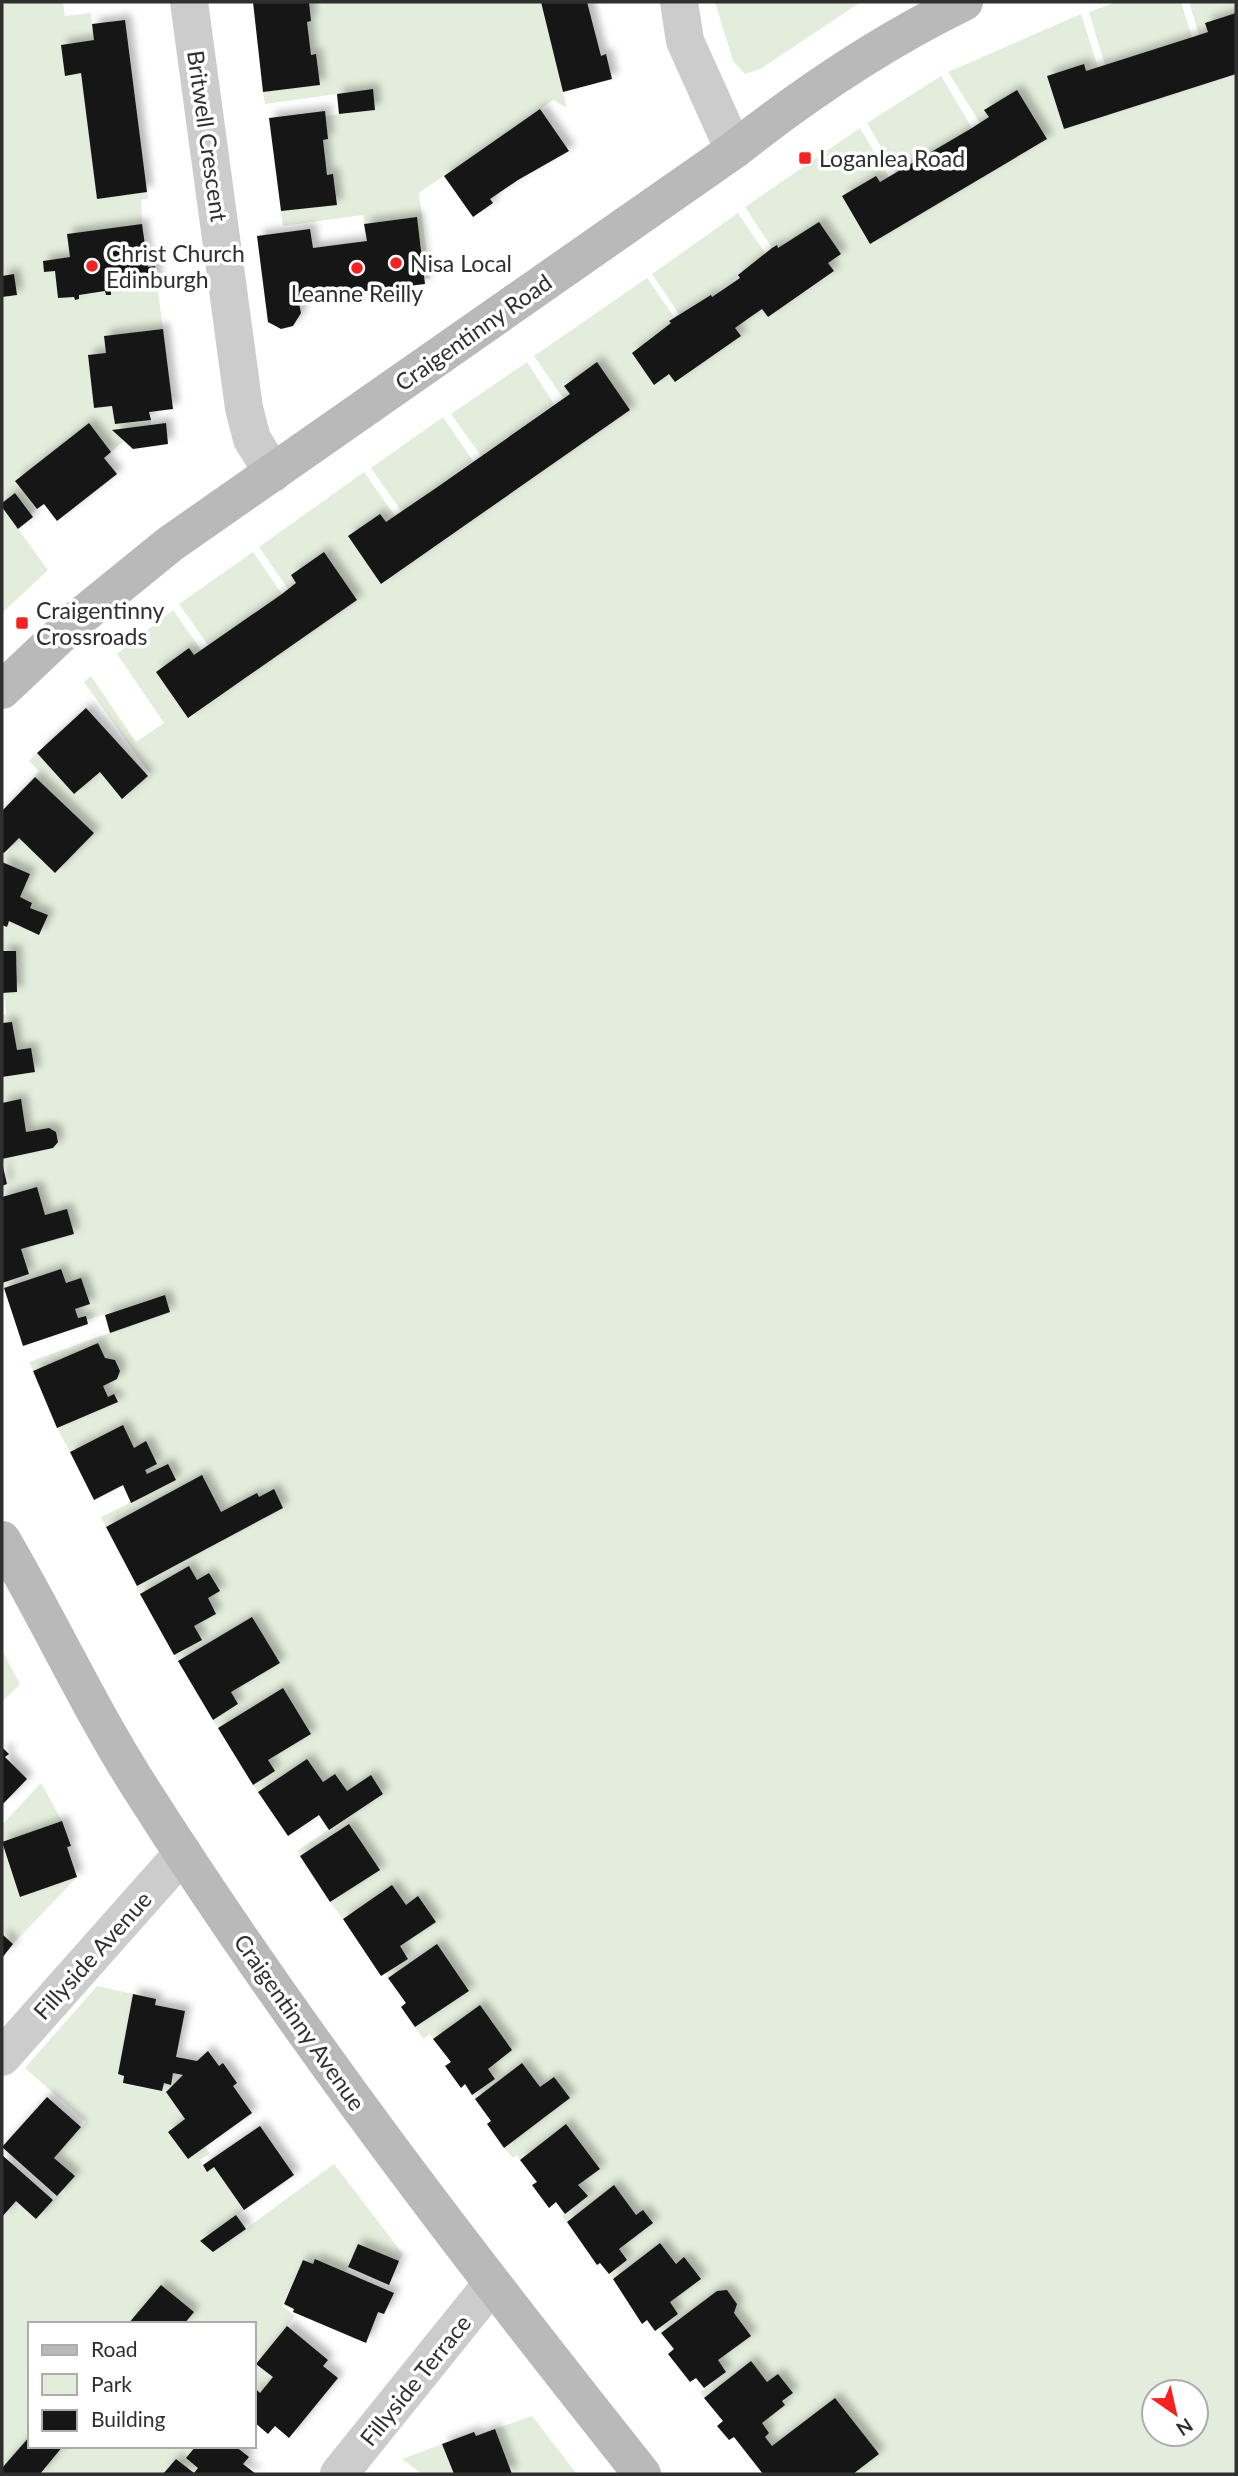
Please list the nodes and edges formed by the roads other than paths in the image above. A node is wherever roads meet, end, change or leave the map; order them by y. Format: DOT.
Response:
graph roads {
  1 [pos="189,2"];
  2 [pos="679,2"];
  3 [pos="964,2"];
  4 [pos="734,150"];
  5 [pos="273,473"];
  6 [pos="2,690"];
  7 [pos="2,1540"];
  8 [pos="183,1853"];
  9 [pos="2,2057"];
  10 [pos="491,2285"];
  11 [pos="339,2474"];
  12 [pos="642,2474"];
  1 -- 5 [label="street, Britwell Crescent"];
  2 -- 4 [label="street"];
  3 -- 4 [label="street, Craigentinny Road"];
  4 -- 5 [label="street, Craigentinny Road"];
  5 -- 6 [label="street, Craigentinny Road"];
  7 -- 8 [label="street, Craigentinny Avenue"];
  8 -- 9 [label="street, Fillyside Avenue"];
  8 -- 10 [label="street, Craigentinny Avenue"];
  10 -- 11 [label="street, Fillyside Terrace"];
  10 -- 12 [label="street, Craigentinny Avenue"];
}
